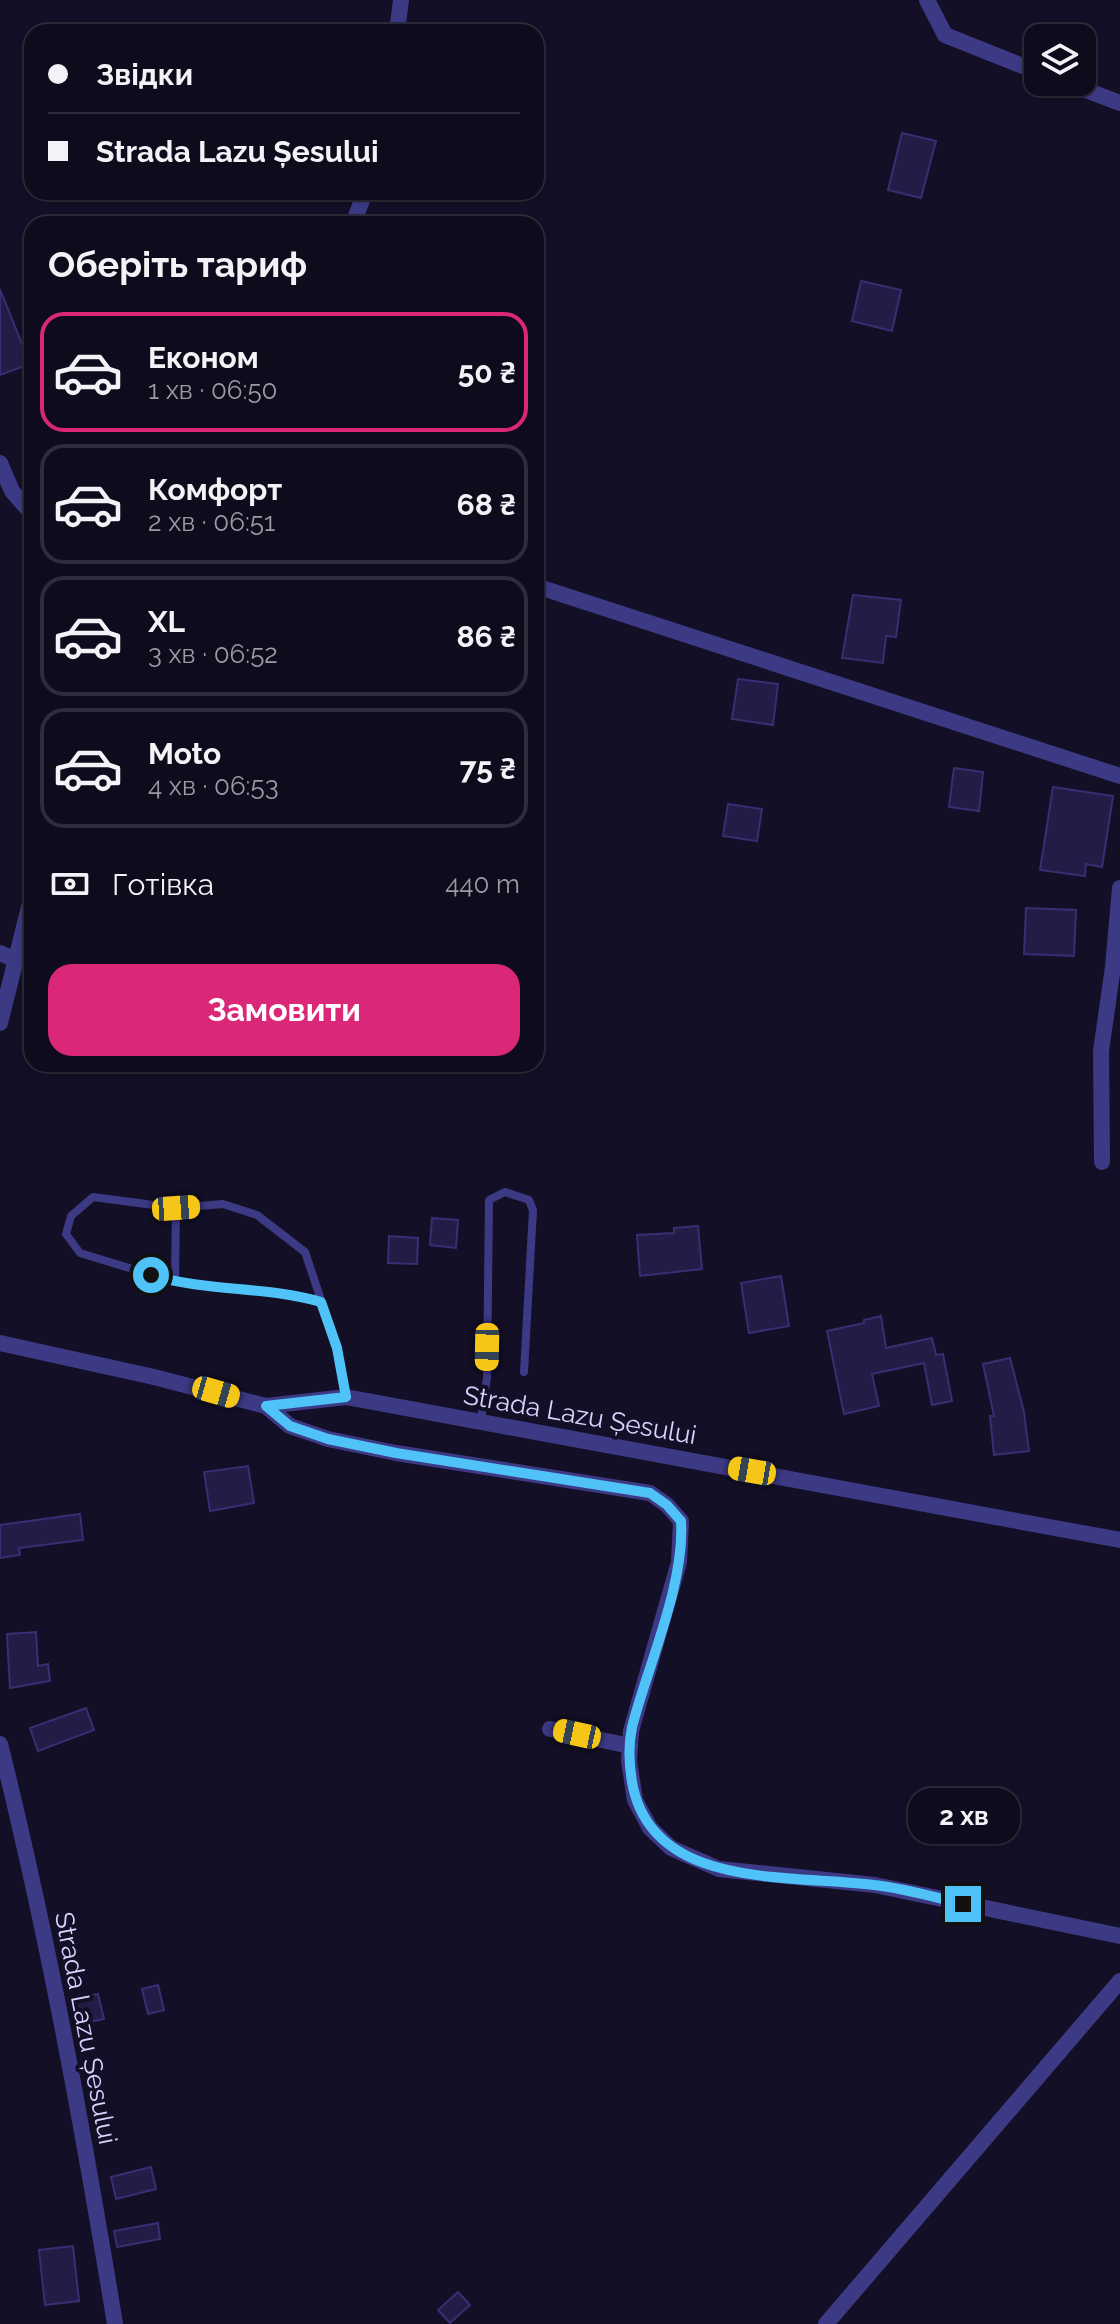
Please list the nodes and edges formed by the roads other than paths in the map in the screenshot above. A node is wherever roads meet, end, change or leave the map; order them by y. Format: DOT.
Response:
graph roads {
  1 [pos="401,0"];
  2 [pos="927,0"];
  3 [pos="398,24"];
  4 [pos="1024,66"];
  5 [pos="1096,94"];
  6 [pos="1120,103"];
  7 [pos="0,463"];
  8 [pos="24,505"];
  9 [pos="544,589"];
  10 [pos="1120,776"];
  11 [pos="1120,888"];
  12 [pos="24,916"];
  13 [pos="8,957"];
  14 [pos="0,1023"];
  15 [pos="1102,1162"];
  16 [pos="176,1208"];
  17 [pos="175,1282"];
  18 [pos="321,1302"];
  19 [pos="0,1343"];
  20 [pos="524,1372"];
  21 [pos="346,1397"];
  22 [pos="266,1406"];
  23 [pos="481,1421"];
  24 [pos="1120,1540"];
  25 [pos="550,1729"];
  26 [pos="0,1744"];
  27 [pos="630,1746"];
  28 [pos="1120,1936"];
  29 [pos="1120,1981"];
  30 [pos="115,2324"];
  31 [pos="826,2324"];
  1 -- 3 [label="street"];
  2 -- 4 [label="street"];
  5 -- 6 [label="street"];
  7 -- 8 [label="street"];
  9 -- 10 [label="street"];
  11 -- 15 [label="street"];
  12 -- 13 [label="street"];
  13 -- 14 [label="street"];
  16 -- 17 [label="lane"];
  16 -- 17 [label="lane"];
  16 -- 18 [label="lane"];
  17 -- 18 [label="lane"];
  18 -- 21 [label="lane"];
  19 -- 22 [label="street, Strada Lazu Șesului"];
  20 -- 23 [label="lane"];
  21 -- 22 [label="street, Strada Lazu Șesului"];
  21 -- 23 [label="street, Strada Lazu Șesului"];
  22 -- 27 [label="street, Strada Lazu Șesului"];
  23 -- 24 [label="street, Strada Lazu Șesului"];
  25 -- 27 [label="street"];
  26 -- 30 [label="street, Strada Lazu Șesului"];
  27 -- 28 [label="street, Strada Lazu Șesului"];
  29 -- 31 [label="street"];
}
